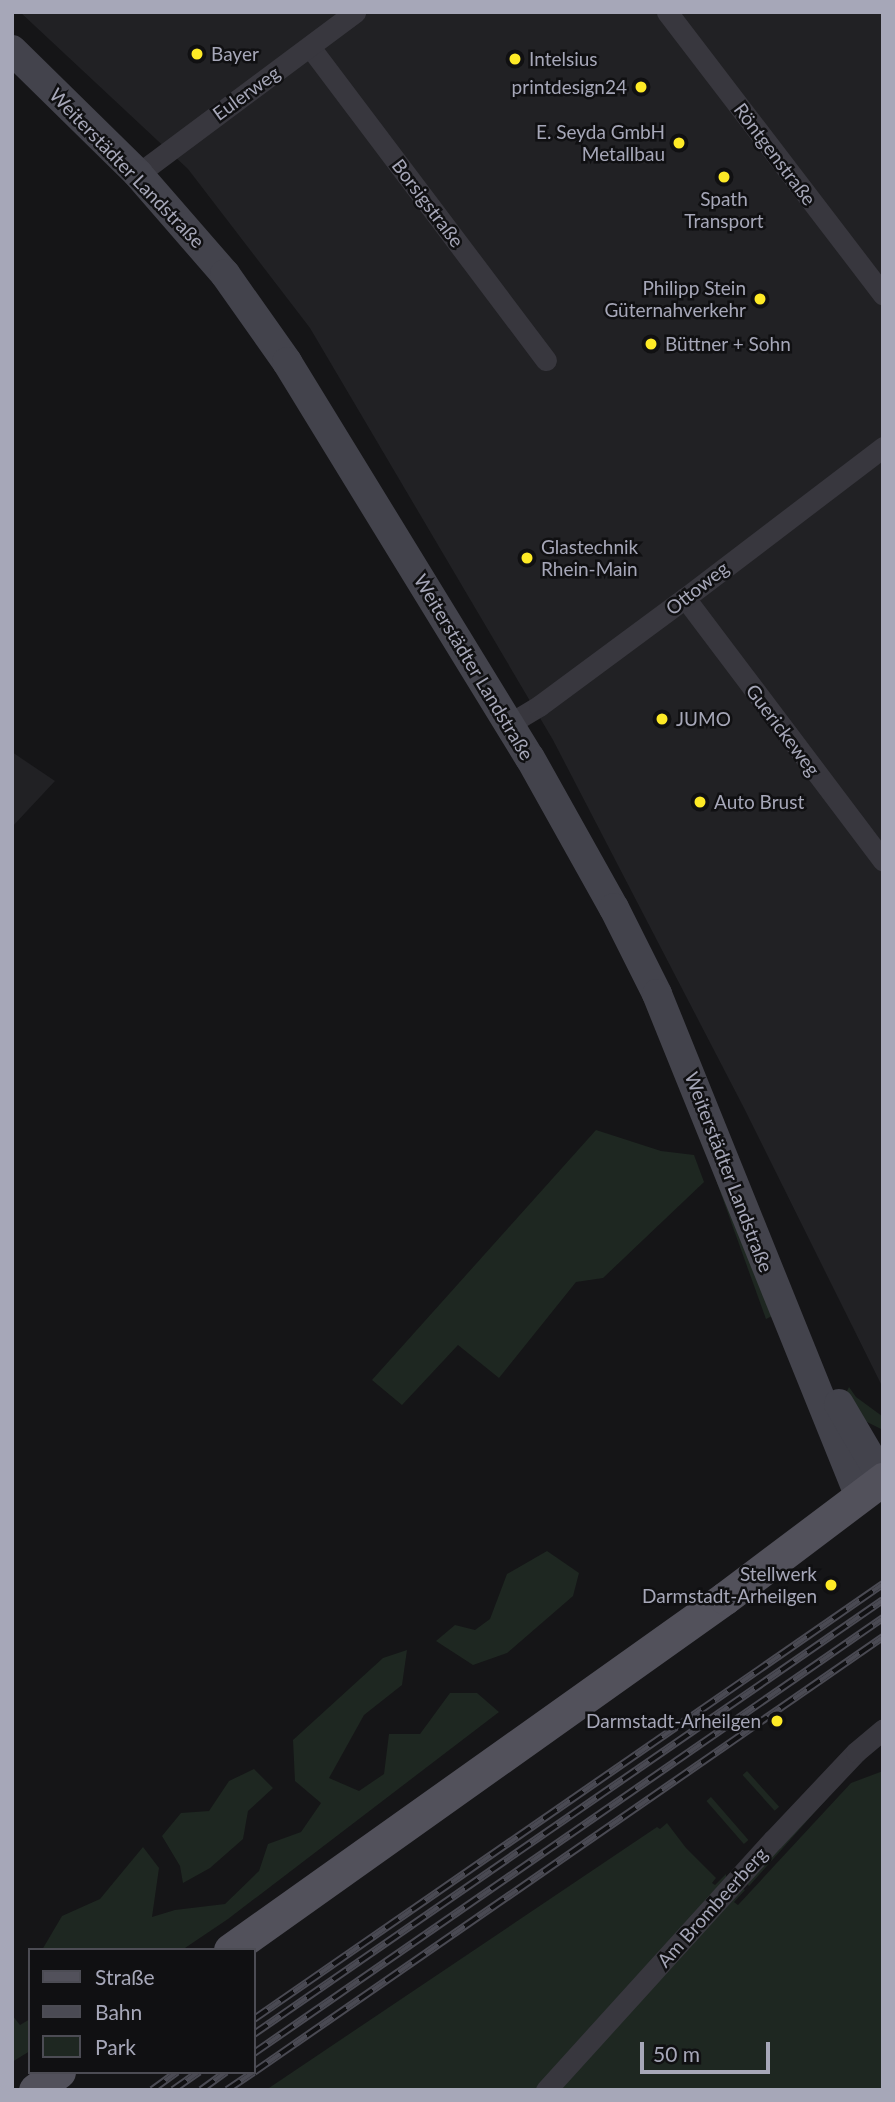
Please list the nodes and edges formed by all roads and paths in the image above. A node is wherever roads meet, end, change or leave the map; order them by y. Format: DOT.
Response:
graph roads {
  1 [pos="355,12"];
  2 [pos="667,12"];
  3 [pos="310,47"];
  4 [pos="12,50"];
  5 [pos="138,174"];
  6 [pos="883,296"];
  7 [pos="546,360"];
  8 [pos="883,447"];
  9 [pos="685,598"];
  10 [pos="509,724"];
  11 [pos="883,861"];
  12 [pos="808,1363"];
  13 [pos="838,1403"];
  14 [pos="883,1437"];
  15 [pos="875,1485"];
  16 [pos="883,1729"];
  17 [pos="233,1948"];
  18 [pos="57,2074"];
  19 [pos="35,2090"];
  20 [pos="546,2090"];
  1 -- 3 [label="street, Eulerweg"];
  2 -- 6 [label="street, Röntgenstraße"];
  3 -- 5 [label="street, Eulerweg"];
  3 -- 7 [label="street, Borsigstraße"];
  4 -- 5 [label="street, Weiterstädter Landstraße"];
  5 -- 10 [label="street, Weiterstädter Landstraße"];
  8 -- 9 [label="street, Ottoweg"];
  9 -- 10 [label="street, Ottoweg"];
  9 -- 11 [label="street, Guerickeweg"];
  10 -- 12 [label="street, Weiterstädter Landstraße"];
  12 -- 13 [label="street, Weiterstädter Landstraße"];
  12 -- 15 [label="street, Weiterstädter Landstraße"];
  13 -- 14 [label="street"];
  13 -- 15 [label="street, Weiterstädter Landstraße"];
  15 -- 17 [label="main road"];
  16 -- 20 [label="street, Am Brombeerberg"];
  18 -- 19 [label="main road"];
}
